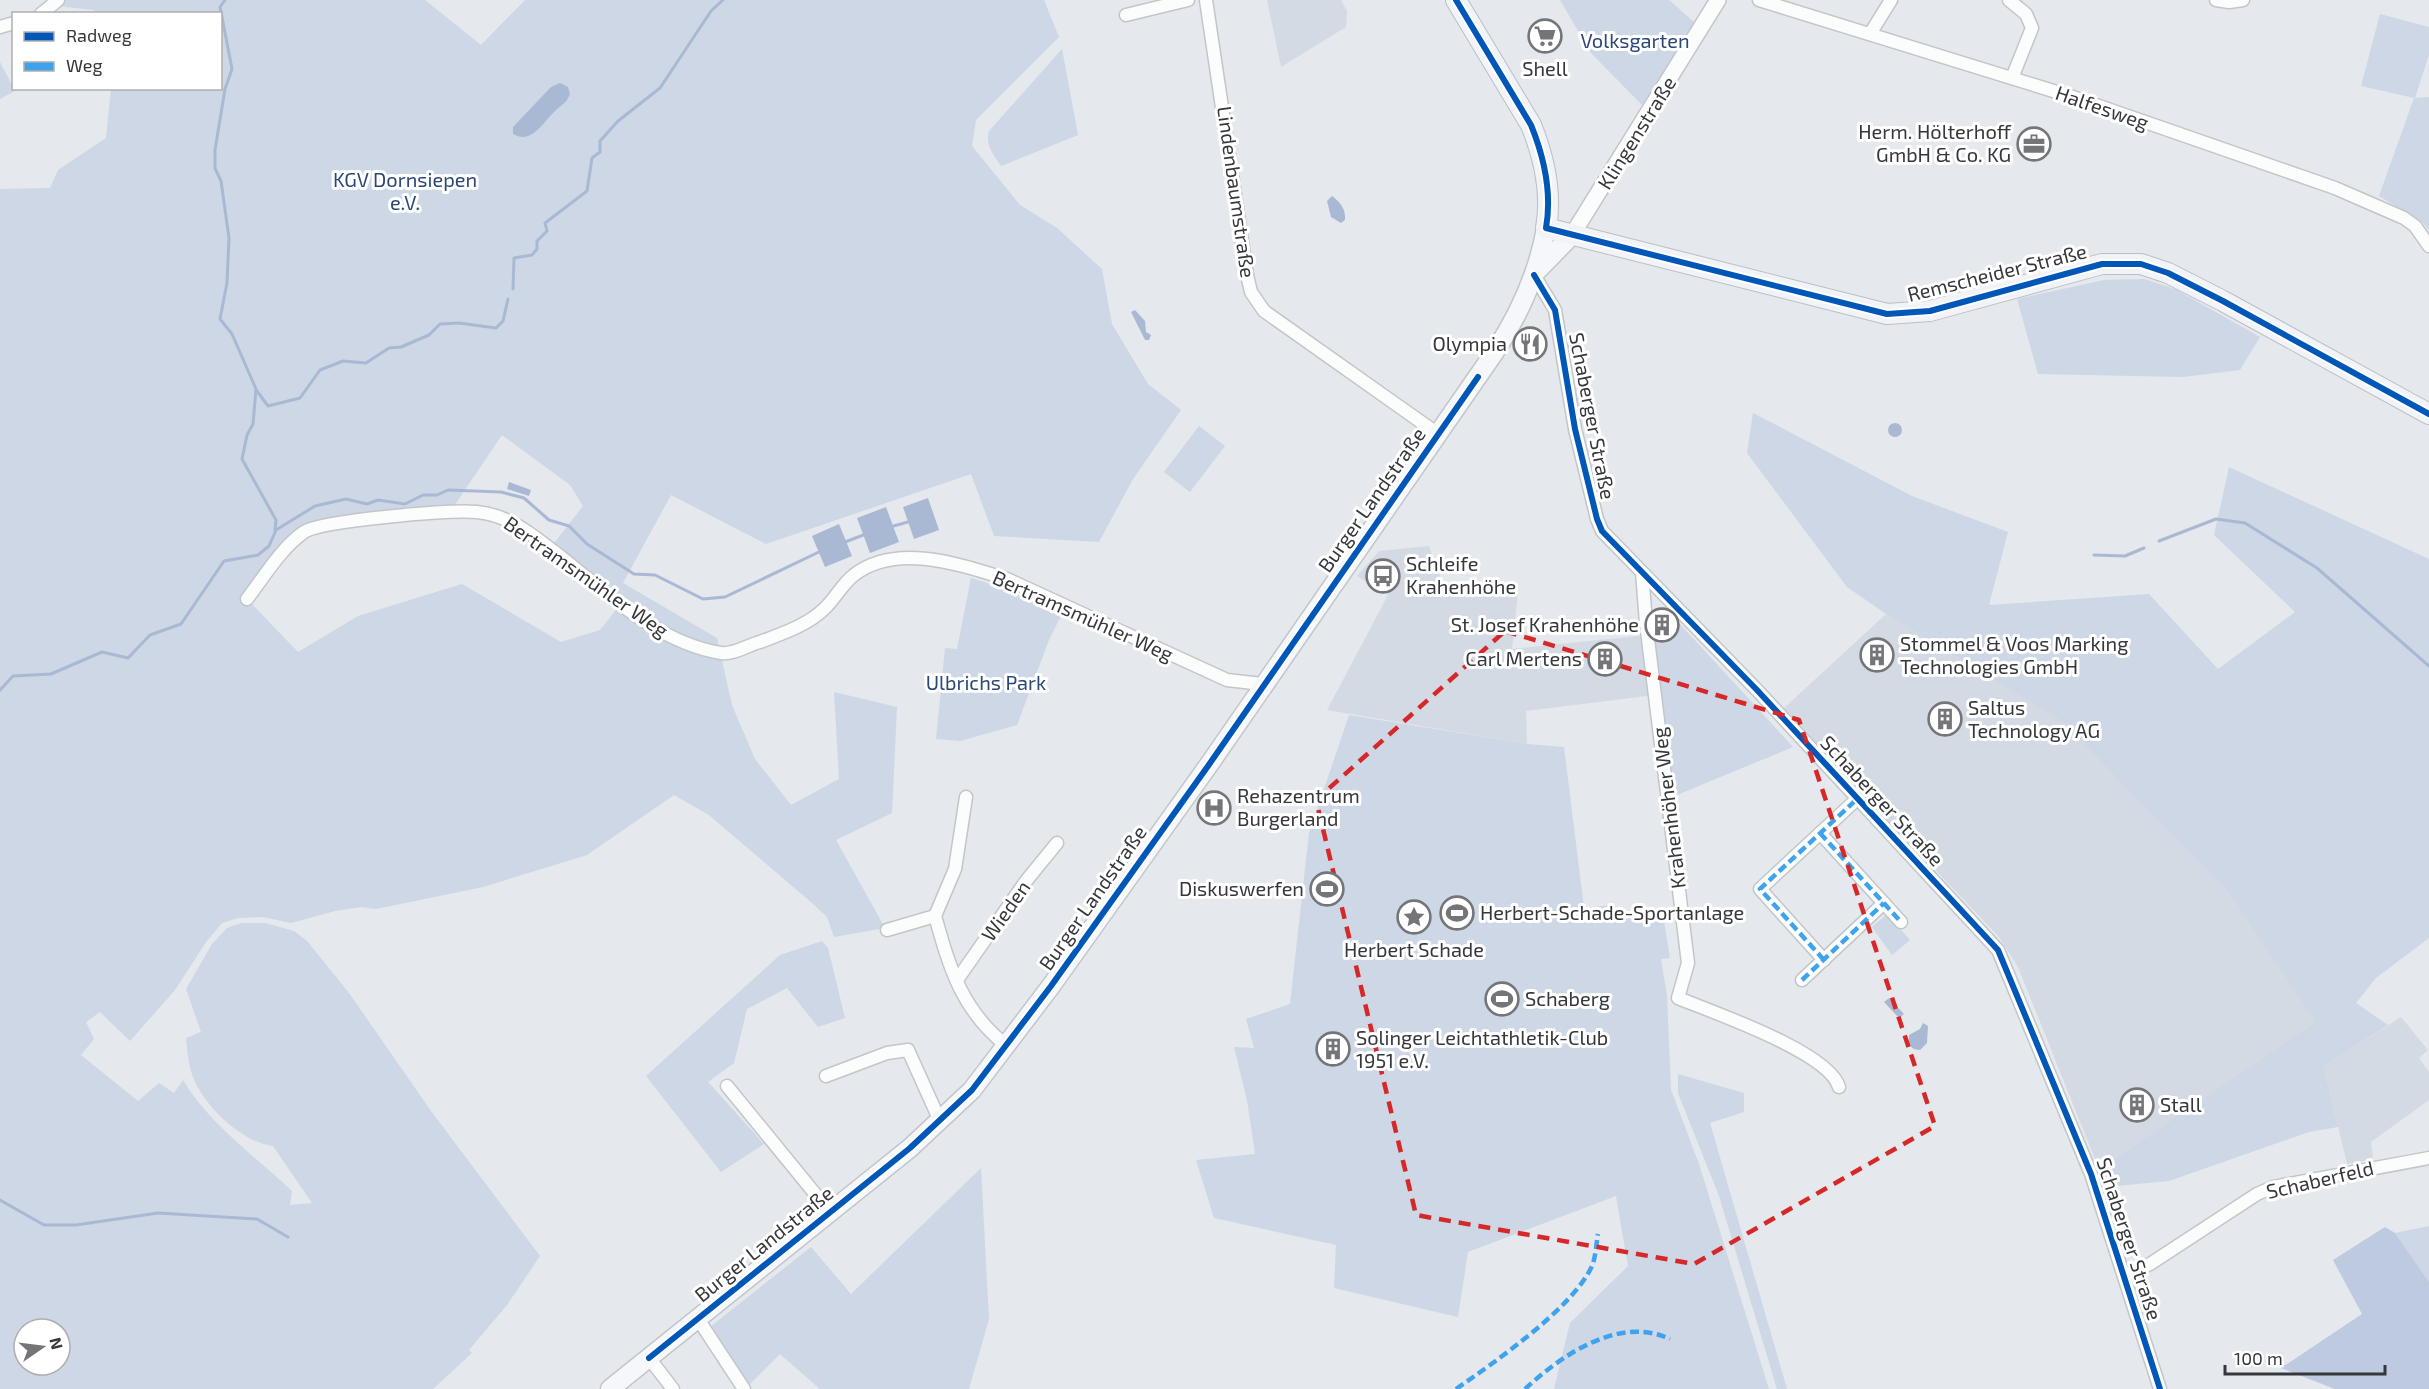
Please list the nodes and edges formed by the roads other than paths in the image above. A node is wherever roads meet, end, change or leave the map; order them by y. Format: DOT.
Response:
graph roads {
  1 [pos="58,0"];
  2 [pos="1188,0"];
  3 [pos="1206,0"];
  4 [pos="1456,0"];
  5 [pos="1718,0"];
  6 [pos="1759,0"];
  7 [pos="1891,0"];
  8 [pos="2009,0"];
  9 [pos="2216,0"];
  10 [pos="2242,0"];
  11 [pos="43,12"];
  12 [pos="1126,15"];
  13 [pos="1870,34"];
  14 [pos="2012,78"];
  15 [pos="1546,228"];
  16 [pos="1572,235"];
  17 [pos="2429,246"];
  18 [pos="1534,275"];
  19 [pos="2429,414"];
  20 [pos="1438,434"];
  21 [pos="1642,572"];
  22 [pos="247,598"];
  23 [pos="1262,684"];
  24 [pos="966,797"];
  25 [pos="1857,799"];
  26 [pos="1820,833"];
  27 [pos="1057,843"];
  28 [pos="1884,903"];
  29 [pos="934,916"];
  30 [pos="1901,922"];
  31 [pos="887,930"];
  32 [pos="1824,960"];
  33 [pos="957,980"];
  34 [pos="1802,980"];
  35 [pos="1007,1046"];
  36 [pos="826,1076"];
  37 [pos="727,1086"];
  38 [pos="1839,1087"];
  39 [pos="940,1121"];
  40 [pos="2429,1158"];
  41 [pos="830,1212"];
  42 [pos="2125,1275"];
  43 [pos="698,1318"];
  44 [pos="649,1358"];
  45 [pos="610,1389"];
  46 [pos="673,1389"];
  47 [pos="744,1389"];
  48 [pos="2160,1389"];
  1 -- 11 [label="street"];
  2 -- 12 [label="street"];
  3 -- 20 [label="street, Lindenbaumstraße"];
  4 -- 15 [label="main road"];
  5 -- 16 [label="street, Klingenstraße"];
  6 -- 13 [label="street, Halfesweg"];
  7 -- 13 [label="street"];
  8 -- 14 [label="street"];
  9 -- 10 [label="street"];
  13 -- 14 [label="street, Halfesweg"];
  14 -- 17 [label="street, Halfesweg"];
  15 -- 16 [label="main road, Remscheider Straße"];
  15 -- 18 [label="main road, Burger Landstraße"];
  16 -- 18 [label="main road, Burger Landstraße"];
  16 -- 19 [label="main road, Remscheider Straße"];
  18 -- 20 [label="main road, Burger Landstraße"];
  18 -- 21 [label="street, Schaberger Straße"];
  20 -- 23 [label="main road, Burger Landstraße"];
  21 -- 25 [label="street, Schaberger Straße"];
  21 -- 38 [label="street, Krahenhöher Weg"];
  22 -- 23 [label="street, Bertramsmühler Weg"];
  23 -- 35 [label="main road, Burger Landstraße"];
  24 -- 29 [label="street"];
  25 -- 26 [label="street"];
  25 -- 42 [label="street, Schaberger Straße"];
  26 -- 28 [label="street"];
  26 -- 32 [label="street"];
  27 -- 33 [label="street, Wieden"];
  28 -- 30 [label="street"];
  28 -- 32 [label="street"];
  29 -- 31 [label="street"];
  29 -- 33 [label="street"];
  32 -- 34 [label="street"];
  33 -- 35 [label="street"];
  35 -- 39 [label="main road, Burger Landstraße"];
  36 -- 39 [label="street"];
  37 -- 41 [label="street"];
  39 -- 41 [label="main road, Burger Landstraße"];
  40 -- 42 [label="street, Schaberfeld"];
  41 -- 43 [label="main road, Burger Landstraße"];
  42 -- 48 [label="street, Schaberger Straße"];
  43 -- 44 [label="main road, Burger Landstraße"];
  43 -- 47 [label="street"];
  44 -- 45 [label="main road, Burger Landstraße"];
  44 -- 46 [label="street"];
}
